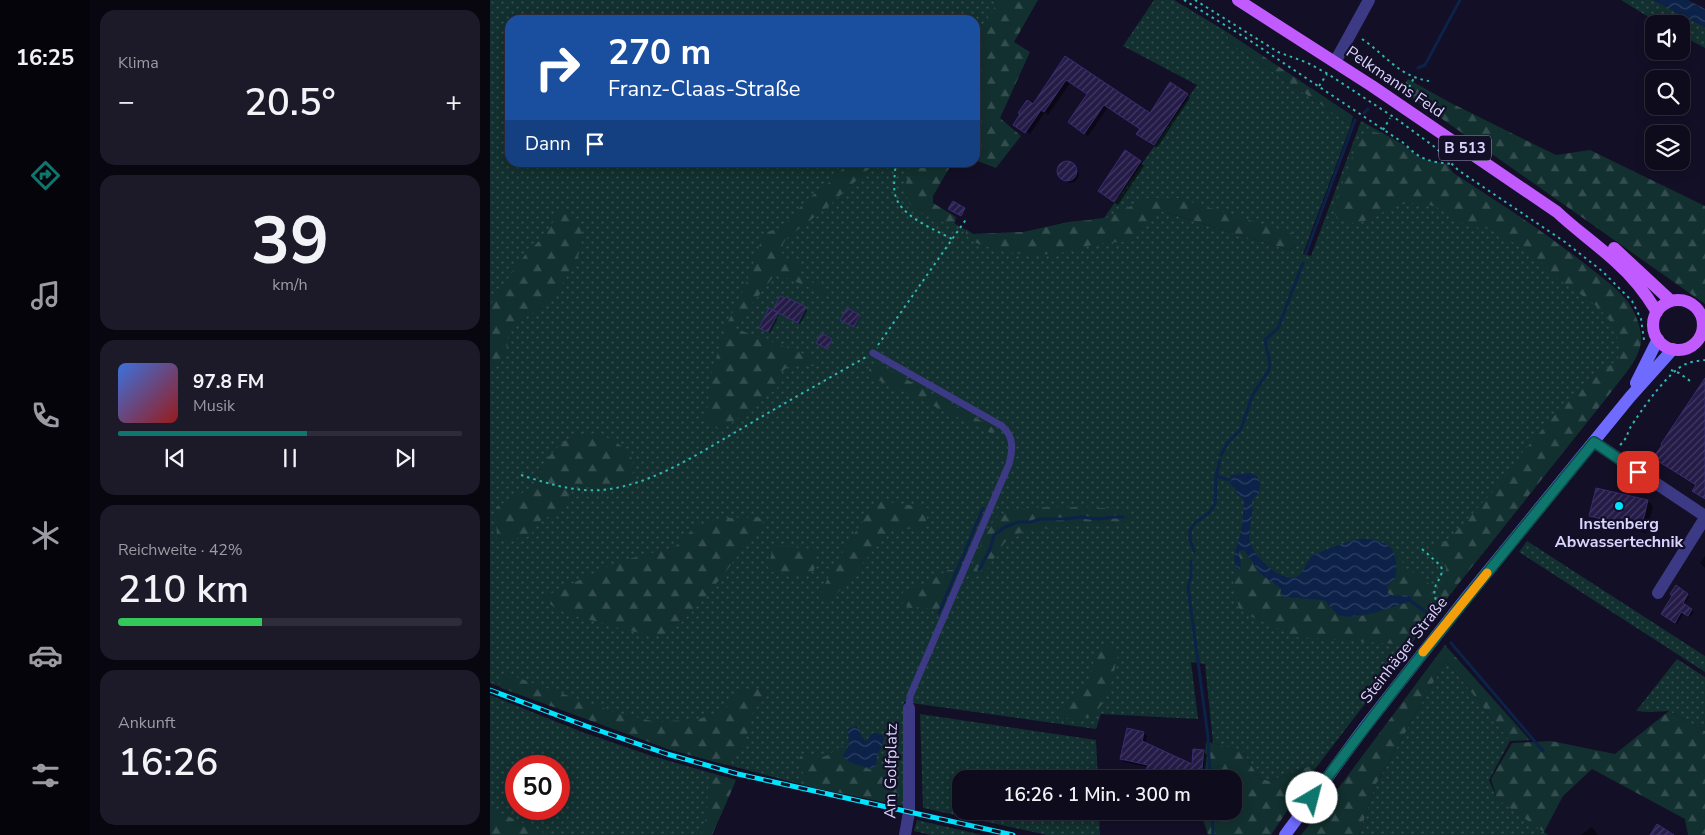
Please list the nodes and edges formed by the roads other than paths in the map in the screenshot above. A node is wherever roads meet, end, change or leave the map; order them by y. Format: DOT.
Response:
graph roads {
  1 [pos="1238,0"];
  2 [pos="1369,0"];
  3 [pos="1335,62"];
  4 [pos="1557,212"];
  5 [pos="1671,301"];
  6 [pos="1657,312"];
  7 [pos="1704,324"];
  8 [pos="1658,339"];
  9 [pos="1700,344"];
  10 [pos="1673,349"];
  11 [pos="873,353"];
  12 [pos="1655,359"];
  13 [pos="1594,442"];
  14 [pos="1705,517"];
  15 [pos="1658,593"];
  16 [pos="909,708"];
  17 [pos="905,835"];
  18 [pos="1285,835"];
  1 -- 3 [label="main road, Pelkmanns Feld / B 513"];
  2 -- 3 [label="street"];
  3 -- 4 [label="main road, Pelkmanns Feld / B 513"];
  4 -- 5 [label="main road, Pelkmanns Feld / B 513"];
  4 -- 6 [label="main road, Pelkmanns Feld / B 513"];
  5 -- 6 [label="main road"];
  5 -- 7 [label="main road"];
  6 -- 8 [label="main road"];
  7 -- 9 [label="main road"];
  8 -- 10 [label="main road"];
  8 -- 12 [label="main road, Steinhäger Straße"];
  9 -- 10 [label="main road"];
  10 -- 12 [label="main road, Steinhäger Straße"];
  11 -- 16 [label="lane"];
  12 -- 13 [label="main road, Steinhäger Straße"];
  13 -- 14 [label="street"];
  13 -- 18 [label="main road, Steinhäger Straße"];
  14 -- 15 [label="street"];
  16 -- 17 [label="street, Am Golfplatz"];
}
